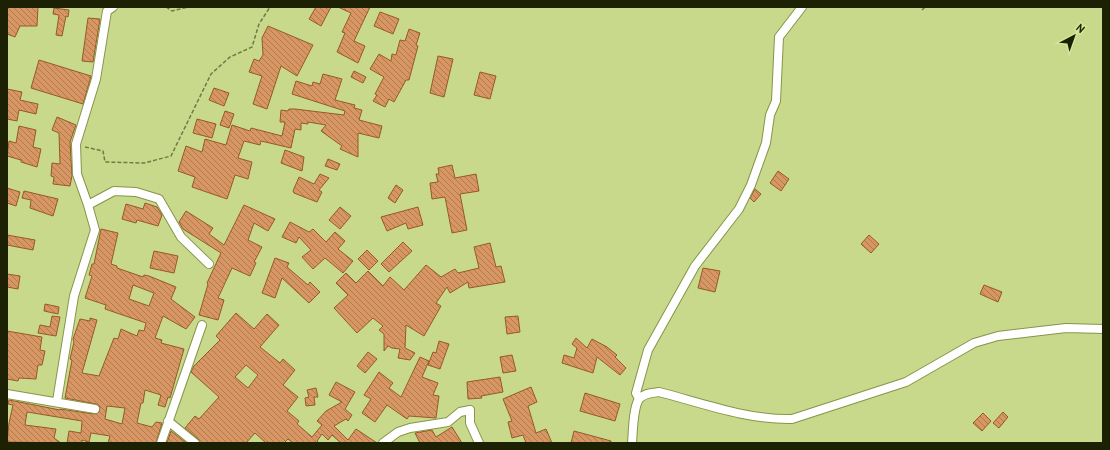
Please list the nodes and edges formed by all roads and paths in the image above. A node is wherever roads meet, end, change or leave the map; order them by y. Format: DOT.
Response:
graph roads {
  1 [pos="113,7"];
  2 [pos="166,7"];
  3 [pos="188,7"];
  4 [pos="270,7"];
  5 [pos="802,7"];
  6 [pos="925,7"];
  7 [pos="922,10"];
  8 [pos="76,144"];
  9 [pos="88,205"];
  10 [pos="208,264"];
  11 [pos="202,325"];
  12 [pos="1103,329"];
  13 [pos="7,394"];
  14 [pos="639,399"];
  15 [pos="57,401"];
  16 [pos="95,409"];
  17 [pos="168,421"];
  18 [pos="161,443"];
  19 [pos="195,443"];
  20 [pos="383,443"];
  21 [pos="479,443"];
  22 [pos="632,443"];
  1 -- 8 [label="street"];
  2 -- 3 [label="path"];
  4 -- 8 [label="path"];
  5 -- 14 [label="street"];
  6 -- 7 [label="path"];
  8 -- 9 [label="street"];
  9 -- 10 [label="street"];
  9 -- 15 [label="street"];
  11 -- 17 [label="street"];
  12 -- 14 [label="street"];
  13 -- 15 [label="street"];
  14 -- 22 [label="street"];
  15 -- 16 [label="street"];
  17 -- 18 [label="street"];
  17 -- 19 [label="street"];
  20 -- 21 [label="street"];
}
